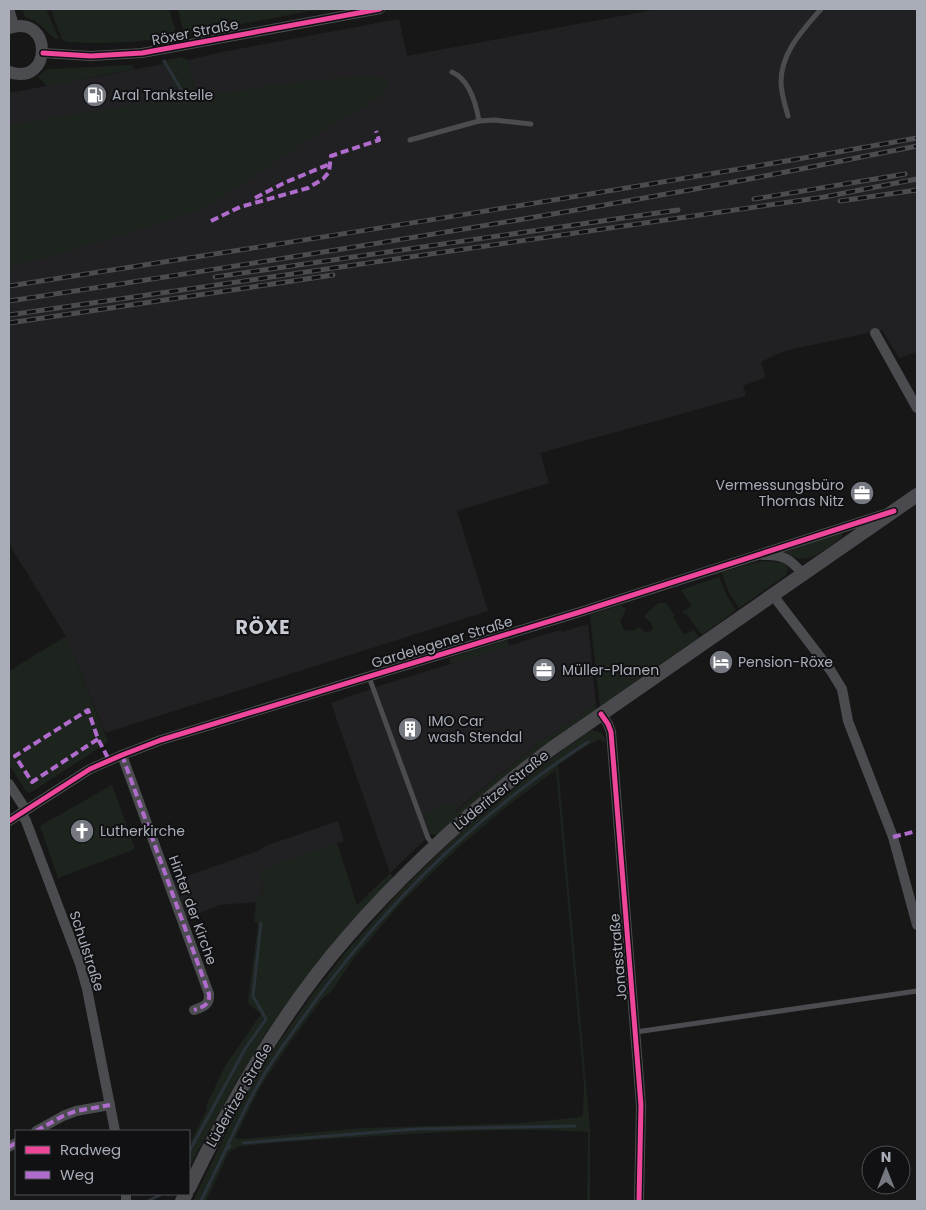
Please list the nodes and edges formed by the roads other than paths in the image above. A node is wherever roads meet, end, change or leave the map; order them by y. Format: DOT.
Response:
graph roads {
  1 [pos="380,9"];
  2 [pos="821,9"];
  3 [pos="9,12"];
  4 [pos="11,27"];
  5 [pos="43,52"];
  6 [pos="9,72"];
  7 [pos="452,72"];
  8 [pos="788,116"];
  9 [pos="479,121"];
  10 [pos="531,124"];
  11 [pos="410,140"];
  12 [pos="875,334"];
  13 [pos="917,408"];
  14 [pos="917,495"];
  15 [pos="894,511"];
  16 [pos="752,556"];
  17 [pos="802,573"];
  18 [pos="772,594"];
  19 [pos="370,676"];
  20 [pos="601,714"];
  21 [pos="122,755"];
  22 [pos="9,784"];
  23 [pos="23,812"];
  24 [pos="9,821"];
  25 [pos="434,846"];
  26 [pos="917,926"];
  27 [pos="917,991"];
  28 [pos="194,1010"];
  29 [pos="636,1032"];
  30 [pos="110,1105"];
  31 [pos="38,1130"];
  32 [pos="115,1130"];
  33 [pos="190,1186"];
  34 [pos="639,1201"];
  1 -- 5 [label="street, Röxer Straße"];
  2 -- 8 [label="lane"];
  3 -- 4 [label="street"];
  4 -- 5 [label="street"];
  5 -- 6 [label="street"];
  7 -- 9 [label="lane"];
  9 -- 10 [label="lane"];
  9 -- 11 [label="lane"];
  12 -- 13 [label="street"];
  14 -- 15 [label="main road, Lüderitzer Straße"];
  15 -- 16 [label="street, Gardelegener Straße"];
  15 -- 17 [label="main road, Lüderitzer Straße"];
  16 -- 17 [label="street, Gardelegener Straße"];
  16 -- 19 [label="street, Gardelegener Straße"];
  17 -- 18 [label="main road, Lüderitzer Straße"];
  18 -- 20 [label="main road, Lüderitzer Straße"];
  18 -- 26 [label="street"];
  19 -- 21 [label="street, Gardelegener Straße"];
  19 -- 25 [label="lane"];
  20 -- 25 [label="main road, Lüderitzer Straße"];
  20 -- 29 [label="street, Jonasstraße"];
  21 -- 23 [label="street, Gardelegener Straße"];
  21 -- 28 [label="street, Hinter der Kirche"];
  22 -- 23 [label="street, Schulstraße"];
  23 -- 24 [label="street, Gardelegener Straße"];
  23 -- 30 [label="street, Schulstraße"];
  25 -- 33 [label="main road, Lüderitzer Straße"];
  27 -- 29 [label="lane"];
  29 -- 34 [label="street, Jonasstraße"];
  30 -- 31 [label="street"];
  30 -- 32 [label="street, Schulstraße"];
}
